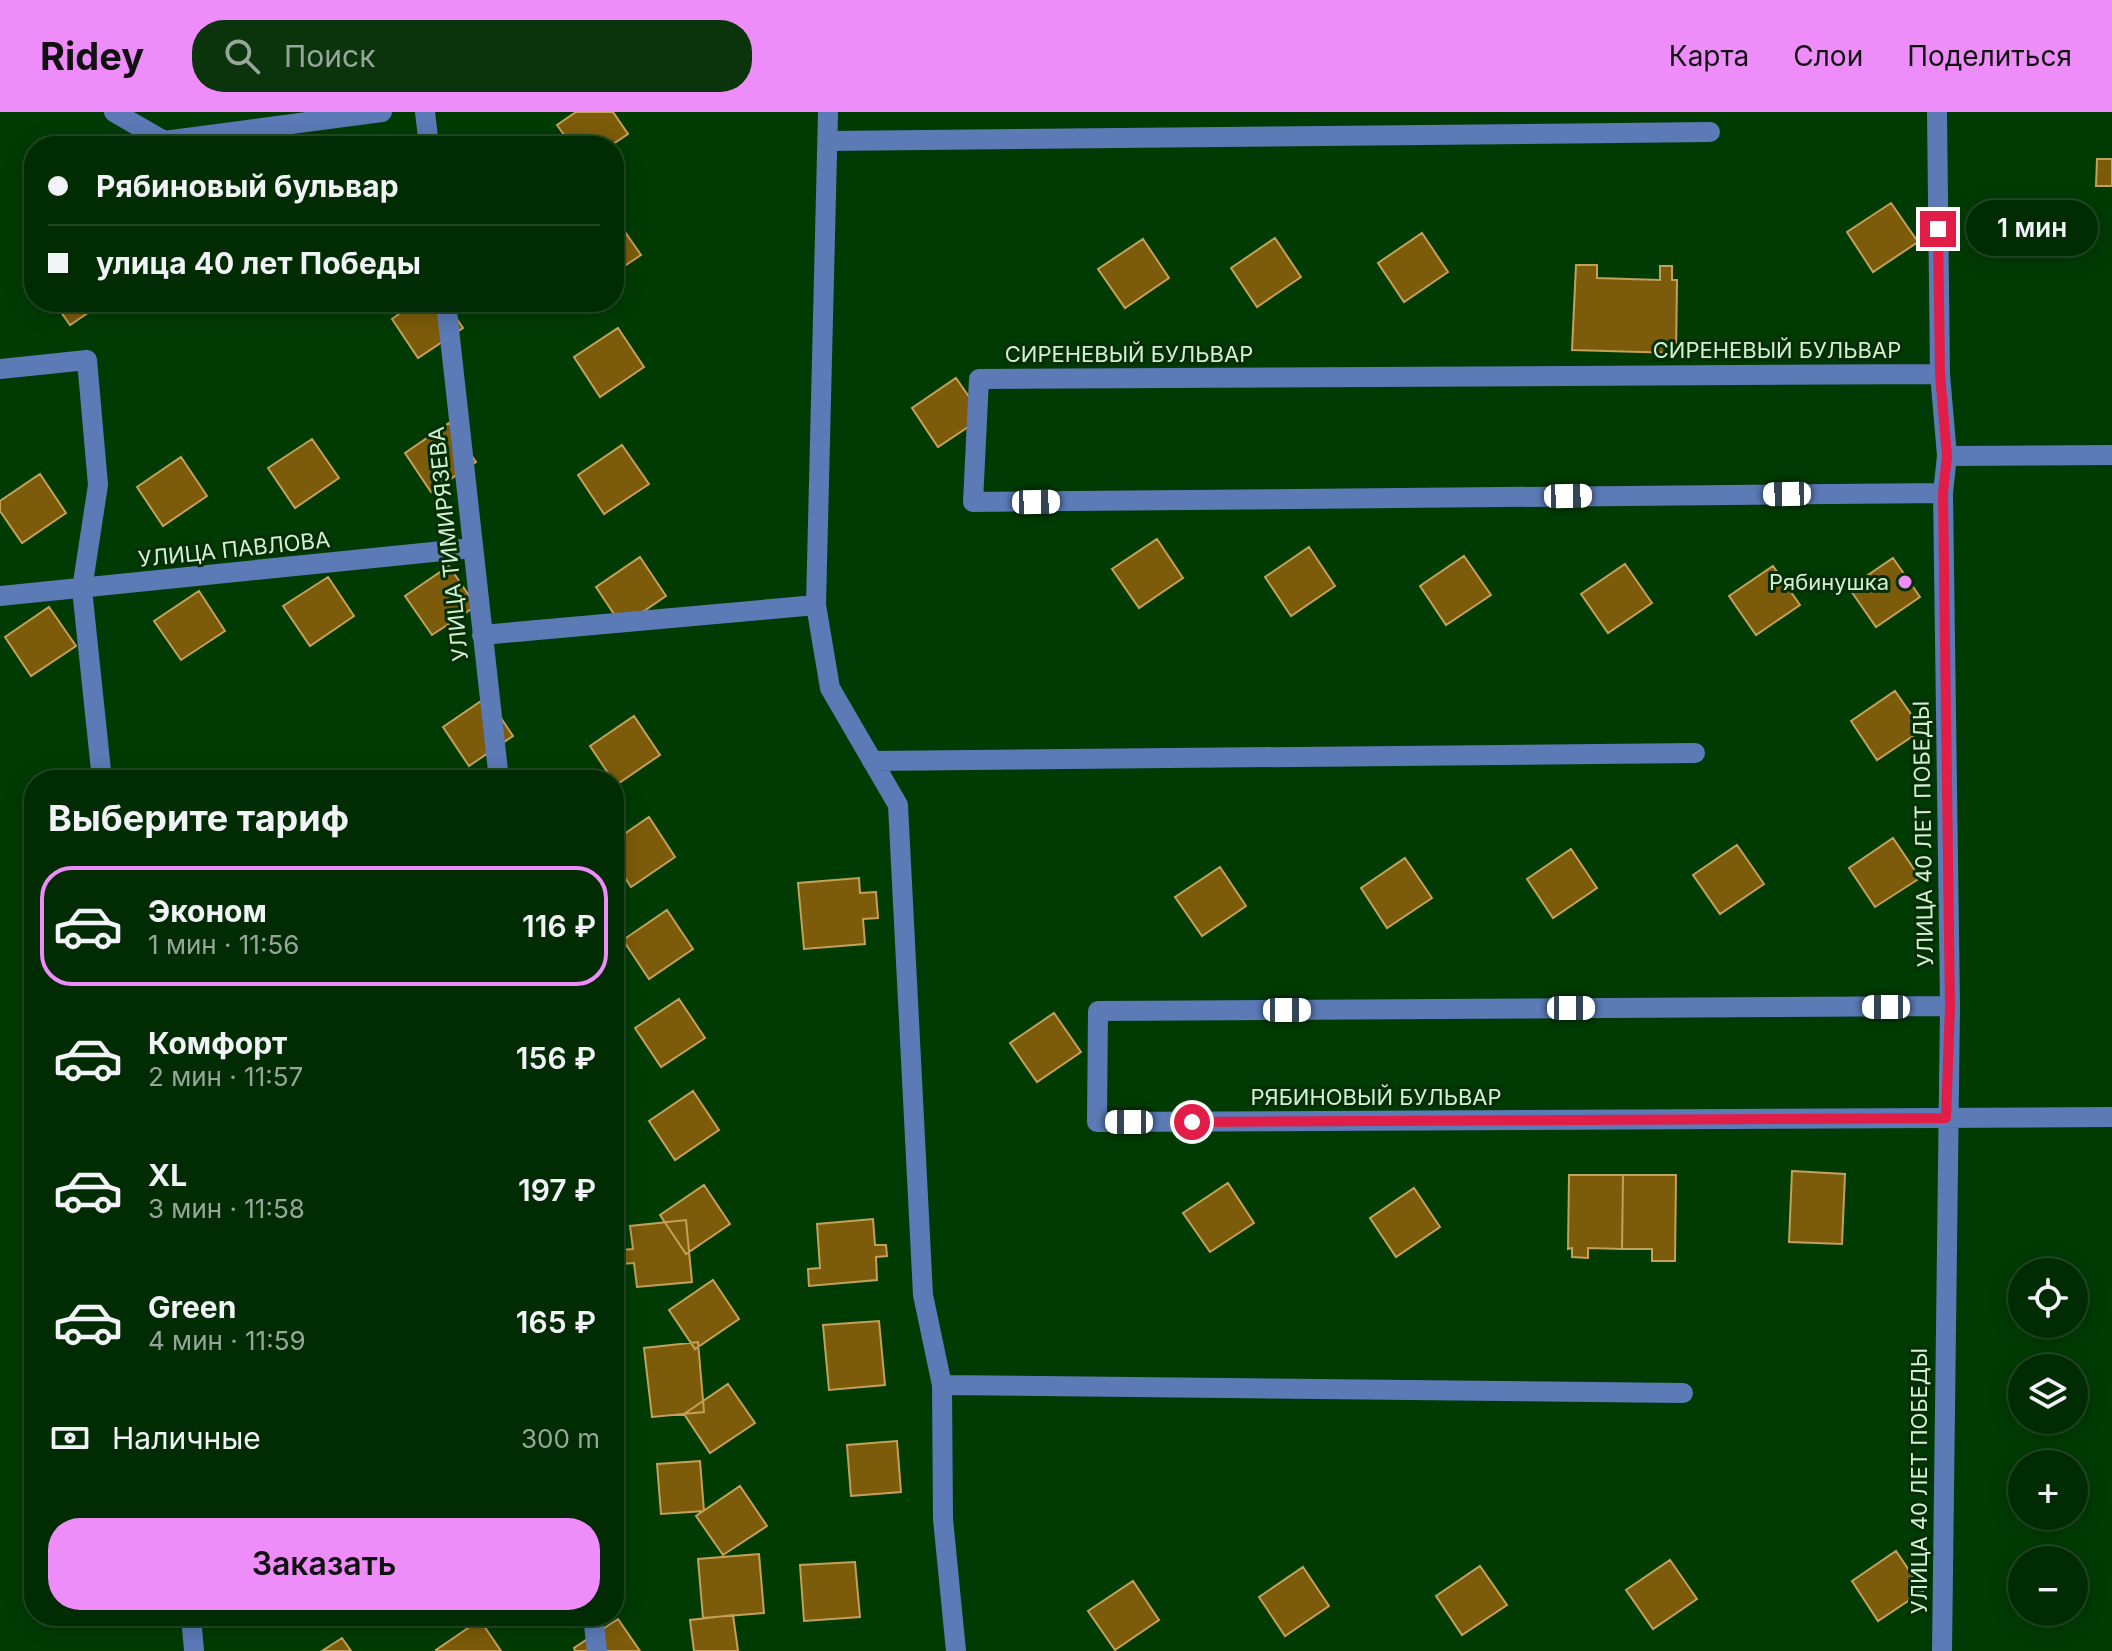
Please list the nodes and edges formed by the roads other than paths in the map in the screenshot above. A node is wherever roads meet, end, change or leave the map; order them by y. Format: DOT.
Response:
graph roads {
  1 [pos="114,112"];
  2 [pos="382,112"];
  3 [pos="425,112"];
  4 [pos="828,112"];
  5 [pos="1937,112"];
  6 [pos="1710,132"];
  7 [pos="155,136"];
  8 [pos="202,136"];
  9 [pos="428,136"];
  10 [pos="829,141"];
  11 [pos="447,312"];
  12 [pos="0,369"];
  13 [pos="1940,374"];
  14 [pos="2112,455"];
  15 [pos="1947,456"];
  16 [pos="1943,493"];
  17 [pos="472,548"];
  18 [pos="82,589"];
  19 [pos="0,596"];
  20 [pos="816,605"];
  21 [pos="482,635"];
  22 [pos="1695,753"];
  23 [pos="872,761"];
  24 [pos="101,770"];
  25 [pos="498,770"];
  26 [pos="1950,1006"];
  27 [pos="2112,1117"];
  28 [pos="1946,1118"];
  29 [pos="942,1385"];
  30 [pos="1683,1393"];
  31 [pos="192,1626"];
  32 [pos="594,1626"];
  33 [pos="194,1651"];
  34 [pos="597,1651"];
  35 [pos="956,1651"];
  36 [pos="1942,1651"];
  1 -- 7 [label="street"];
  2 -- 8 [label="street"];
  3 -- 9 [label="street"];
  4 -- 10 [label="street"];
  5 -- 13 [label="street, УЛИЦА 40 ЛЕТ ПОБЕДЫ"];
  6 -- 10 [label="street"];
  10 -- 20 [label="street"];
  11 -- 17 [label="street, УЛИЦА ТИМИРЯЗЕВА"];
  12 -- 18 [label="street"];
  13 -- 15 [label="street, УЛИЦА 40 ЛЕТ ПОБЕДЫ"];
  13 -- 16 [label="street, СИРЕНЕВЫЙ БУЛЬВАР"];
  14 -- 15 [label="street"];
  15 -- 16 [label="street, УЛИЦА 40 ЛЕТ ПОБЕДЫ"];
  16 -- 26 [label="street, УЛИЦА 40 ЛЕТ ПОБЕДЫ"];
  17 -- 18 [label="street, УЛИЦА ПАВЛОВА"];
  17 -- 21 [label="street, УЛИЦА ТИМИРЯЗЕВА"];
  18 -- 19 [label="street, УЛИЦА ПАВЛОВА"];
  18 -- 24 [label="street"];
  20 -- 21 [label="street"];
  20 -- 23 [label="street"];
  21 -- 25 [label="street, УЛИЦА ТИМИРЯЗЕВА"];
  22 -- 23 [label="street"];
  23 -- 29 [label="street"];
  26 -- 28 [label="street, УЛИЦА 40 ЛЕТ ПОБЕДЫ"];
  26 -- 28 [label="street, РЯБИНОВЫЙ БУЛЬВАР"];
  27 -- 28 [label="street"];
  28 -- 36 [label="street, УЛИЦА 40 ЛЕТ ПОБЕДЫ"];
  29 -- 30 [label="street"];
  29 -- 35 [label="street"];
  31 -- 33 [label="street"];
  32 -- 34 [label="street"];
}
